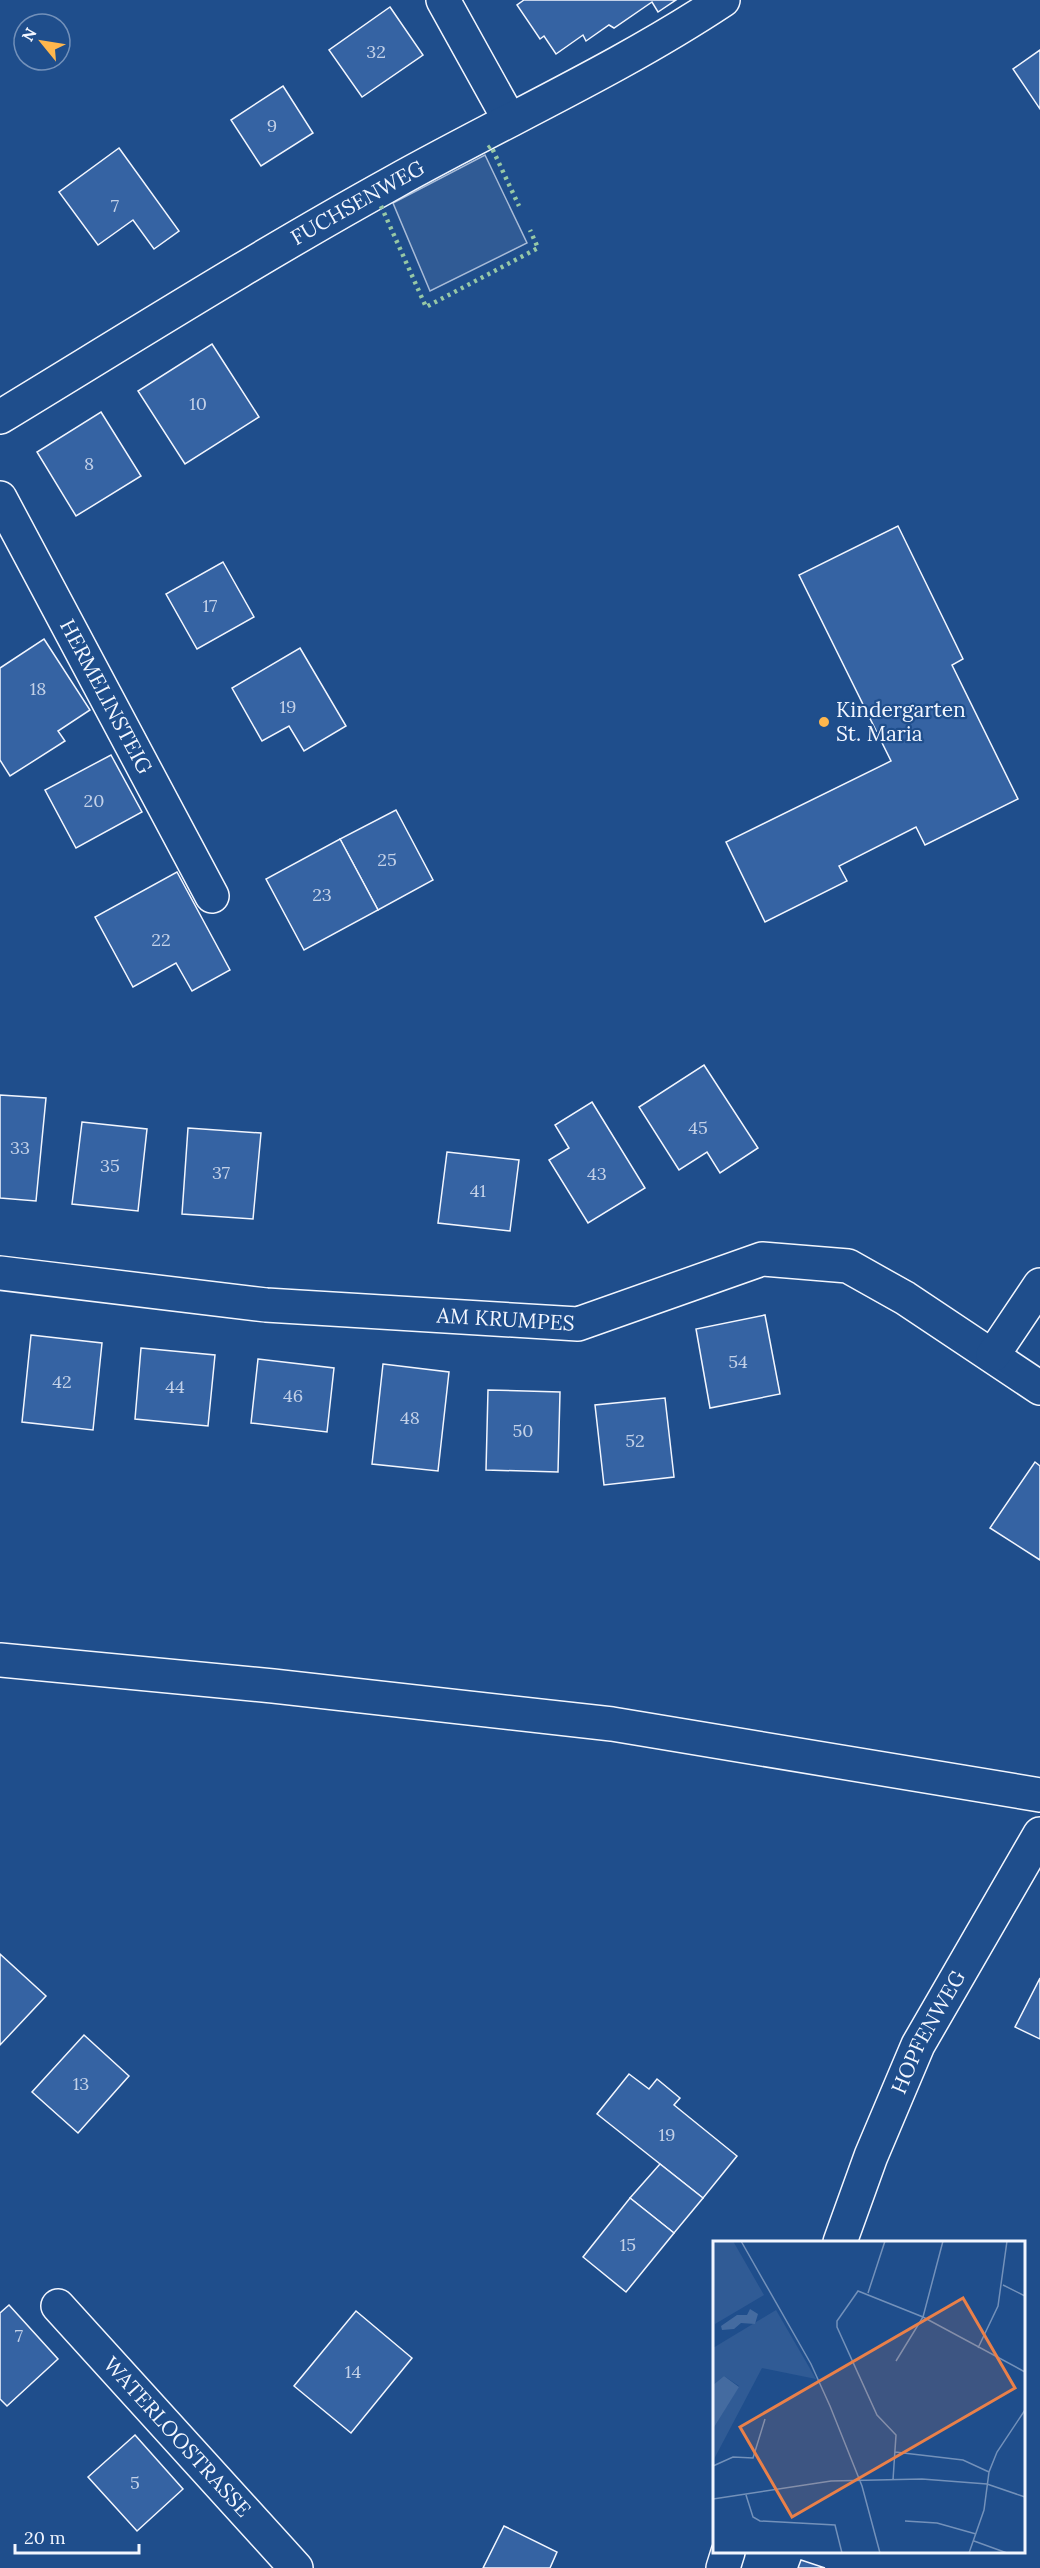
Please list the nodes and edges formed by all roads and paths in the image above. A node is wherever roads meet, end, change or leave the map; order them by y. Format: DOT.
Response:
graph roads {
  1 [pos="443,0"];
  2 [pos="723,0"];
  3 [pos="509,118"];
  4 [pos="0,417"];
  5 [pos="0,498"];
  6 [pos="212,896"];
  7 [pos="0,1274"];
  8 [pos="1040,1285"];
  9 [pos="993,1355"];
  10 [pos="1040,1388"];
  11 [pos="0,1660"];
  12 [pos="1028,1793"];
  13 [pos="1040,1834"];
  14 [pos="840,2241"];
  15 [pos="58,2306"];
  16 [pos="728,2553"];
  17 [pos="296,2568"];
  18 [pos="723,2568"];
  1 -- 3 [label="street"];
  2 -- 3 [label="street, FUCHSENWEG"];
  3 -- 4 [label="street, FUCHSENWEG"];
  5 -- 6 [label="street, HERMELINSTEIG"];
  7 -- 9 [label="street, AM KRUMPES"];
  8 -- 9 [label="street"];
  9 -- 10 [label="street, AM KRUMPES"];
  11 -- 12 [label="street"];
  13 -- 14 [label="street, HOPFENWEG"];
  15 -- 17 [label="street, WATERLOOSTRASSE"];
  16 -- 18 [label="street"];
}
